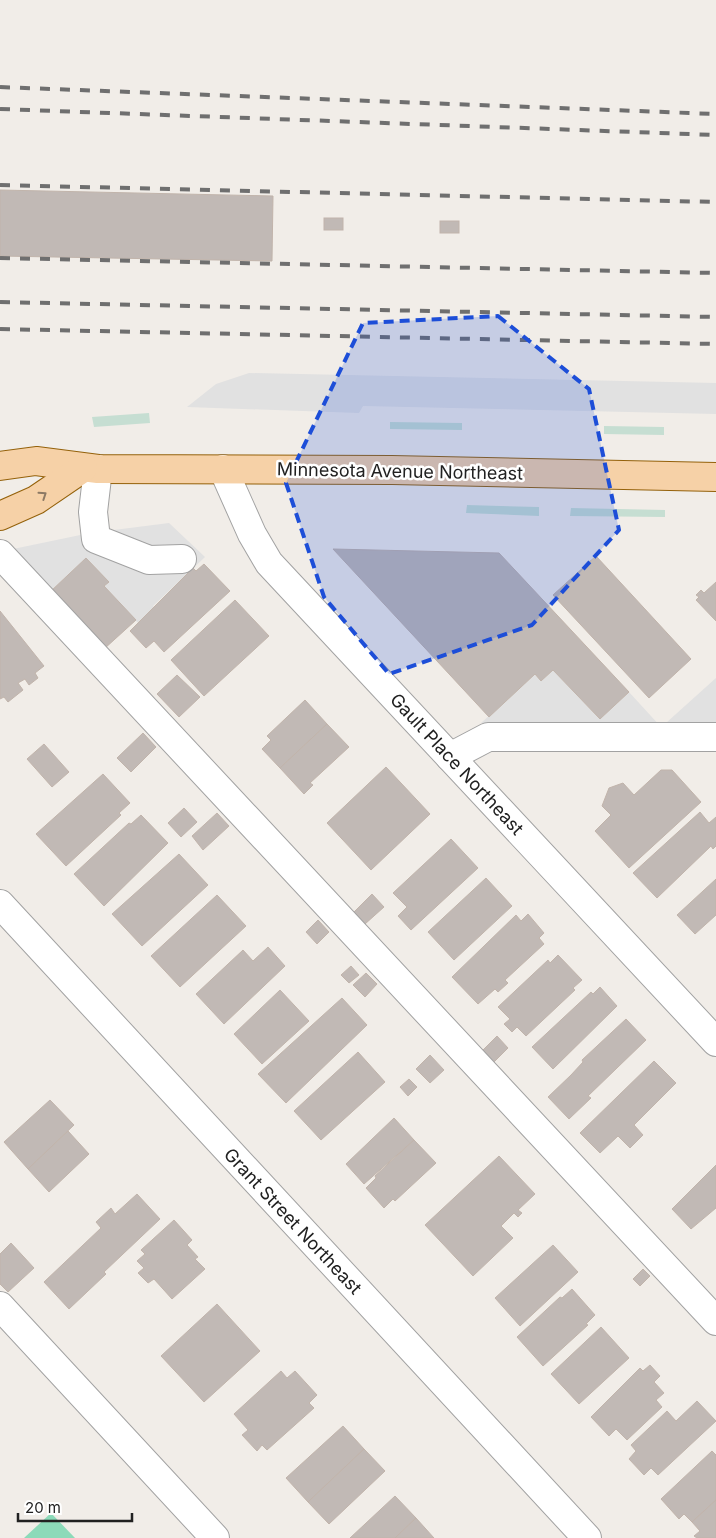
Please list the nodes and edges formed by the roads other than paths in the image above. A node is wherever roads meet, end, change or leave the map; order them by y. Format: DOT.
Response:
graph roads {
  1 [pos="0,466"];
  2 [pos="91,468"];
  3 [pos="223,469"];
  4 [pos="716,478"];
  5 [pos="0,516"];
  6 [pos="0,554"];
  7 [pos="182,558"];
  8 [pos="716,737"];
  9 [pos="450,757"];
  10 [pos="0,904"];
  11 [pos="716,1042"];
  12 [pos="0,1306"];
  13 [pos="716,1320"];
  14 [pos="215,1538"];
  15 [pos="587,1538"];
  1 -- 2 [label="main road, Minnesota Avenue Northeast"];
  2 -- 3 [label="main road, Minnesota Avenue Northeast"];
  5 -- 2 [label="main road, one-way"];
  2 -- 7 [label="street"];
  3 -- 4 [label="main road, Minnesota Avenue Northeast"];
  3 -- 9 [label="street, Gault Place Northeast"];
  6 -- 13 [label="street"];
  8 -- 9 [label="street"];
  9 -- 11 [label="street, Gault Place Northeast"];
  10 -- 15 [label="street, Grant Street Northeast"];
  12 -- 14 [label="street"];
}
